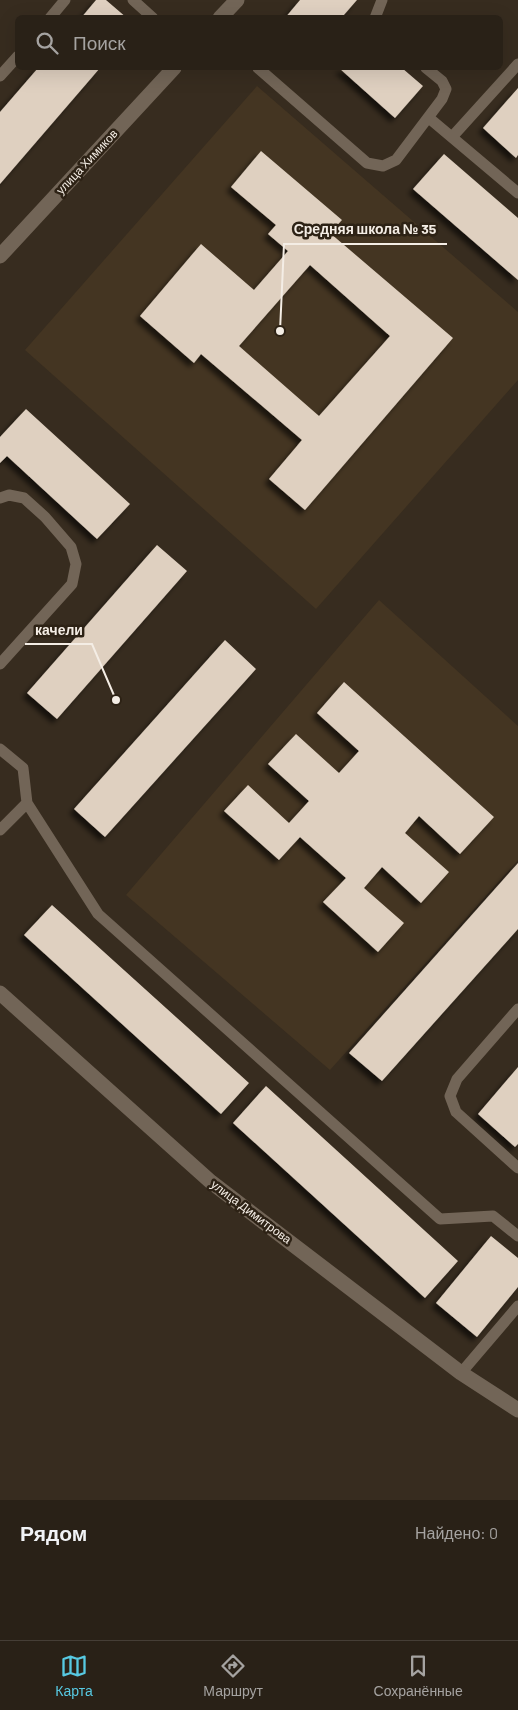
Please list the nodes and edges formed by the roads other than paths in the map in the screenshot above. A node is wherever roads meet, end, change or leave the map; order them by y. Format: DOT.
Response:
graph roads {
  1 [pos="66,0"];
  2 [pos="133,0"];
  3 [pos="237,0"];
  4 [pos="382,0"];
  5 [pos="53,15"];
  6 [pos="150,15"];
  7 [pos="223,15"];
  8 [pos="376,15"];
  9 [pos="15,59"];
  10 [pos="518,64"];
  11 [pos="172,70"];
  12 [pos="260,70"];
  13 [pos="428,70"];
  14 [pos="0,76"];
  15 [pos="429,118"];
  16 [pos="452,137"];
  17 [pos="518,193"];
  18 [pos="0,256"];
  19 [pos="0,498"];
  20 [pos="0,664"];
  21 [pos="0,749"];
  22 [pos="27,803"];
  23 [pos="0,830"];
  24 [pos="0,993"];
  25 [pos="518,1009"];
  26 [pos="518,1168"];
  27 [pos="518,1236"];
  28 [pos="518,1306"];
  29 [pos="461,1373"];
  30 [pos="518,1410"];
  1 -- 5 [label="lane"];
  2 -- 6 [label="lane"];
  3 -- 7 [label="street"];
  4 -- 8 [label="lane"];
  9 -- 14 [label="lane"];
  10 -- 16 [label="lane"];
  11 -- 18 [label="street, улица Химиков"];
  12 -- 15 [label="lane"];
  13 -- 15 [label="lane"];
  15 -- 16 [label="lane"];
  16 -- 17 [label="lane"];
  19 -- 20 [label="lane"];
  21 -- 22 [label="lane"];
  22 -- 23 [label="lane"];
  22 -- 27 [label="lane"];
  24 -- 29 [label="street, улица Димитрова"];
  25 -- 26 [label="lane"];
  28 -- 29 [label="lane"];
  29 -- 30 [label="street, улица Димитрова"];
}
